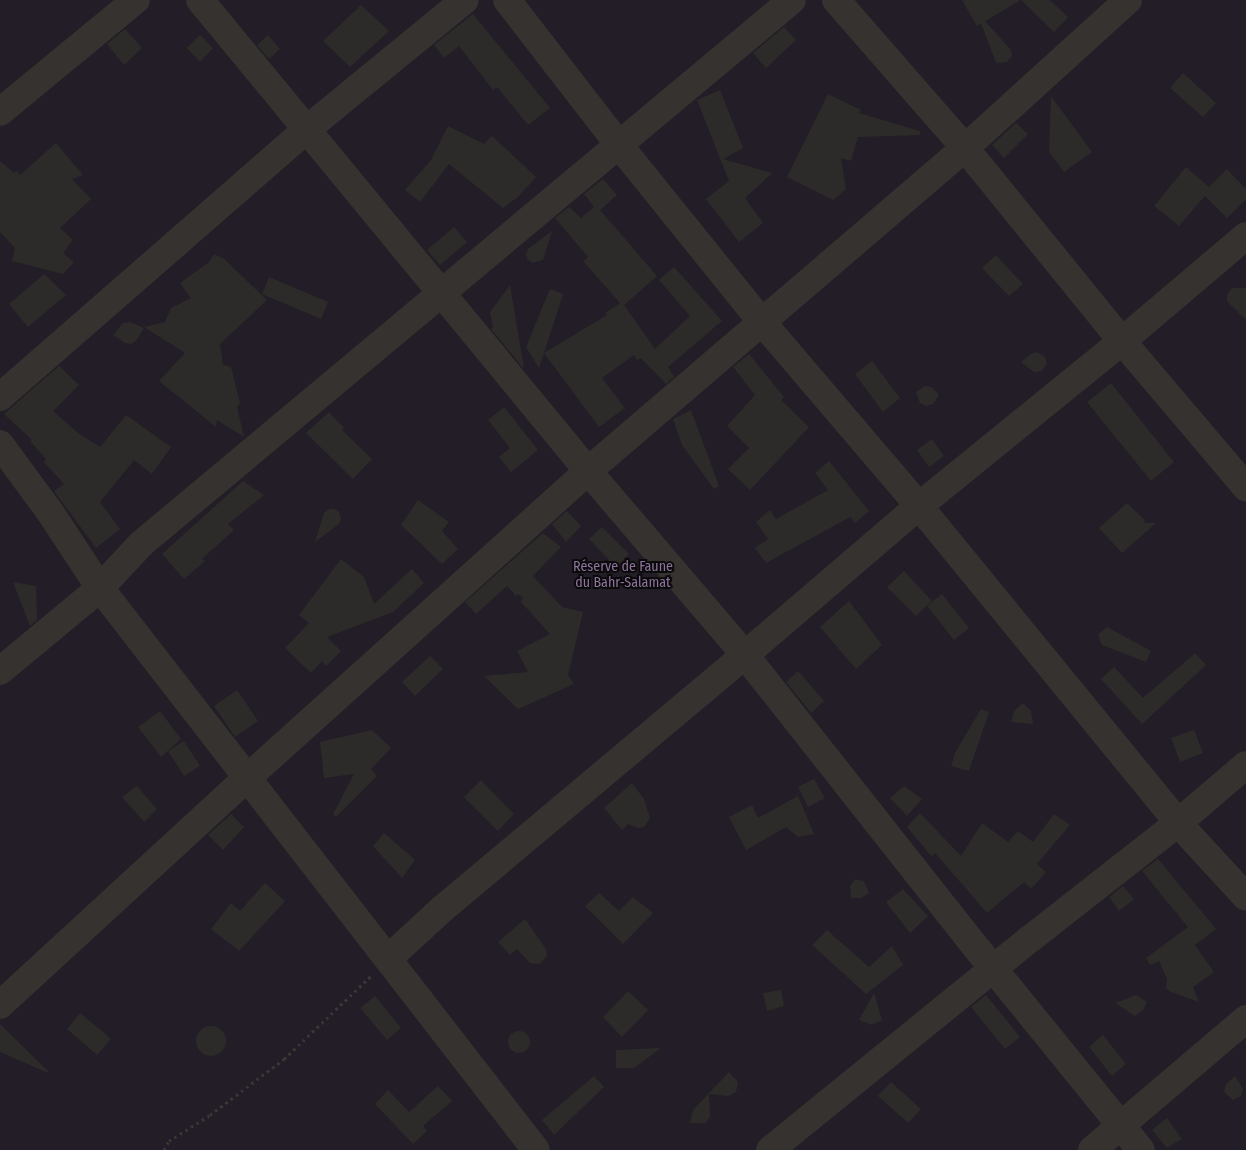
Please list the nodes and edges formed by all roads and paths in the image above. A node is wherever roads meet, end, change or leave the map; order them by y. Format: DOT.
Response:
graph roads {
  1 [pos="136,0"];
  2 [pos="200,0"];
  3 [pos="464,0"];
  4 [pos="508,0"];
  5 [pos="792,0"];
  6 [pos="836,0"];
  7 [pos="1128,0"];
  8 [pos="0,112"];
  9 [pos="306,130"];
  10 [pos="618,145"];
  11 [pos="965,148"];
  12 [pos="1246,236"];
  13 [pos="442,292"];
  14 [pos="762,322"];
  15 [pos="1122,341"];
  16 [pos="0,397"];
  17 [pos="0,444"];
  18 [pos="588,471"];
  19 [pos="1246,487"];
  20 [pos="919,506"];
  21 [pos="100,588"];
  22 [pos="746,655"];
  23 [pos="0,671"];
  24 [pos="1246,766"];
  25 [pos="246,779"];
  26 [pos="1178,823"];
  27 [pos="1246,898"];
  28 [pos="389,958"];
  29 [pos="994,970"];
  30 [pos="0,1005"];
  31 [pos="1246,1019"];
  32 [pos="1122,1126"];
  33 [pos="164,1150"];
  34 [pos="536,1150"];
  35 [pos="770,1150"];
  36 [pos="1092,1150"];
  37 [pos="1141,1150"];
  1 -- 8 [label="street"];
  2 -- 9 [label="street"];
  3 -- 9 [label="street"];
  4 -- 10 [label="street"];
  5 -- 10 [label="street"];
  6 -- 11 [label="street"];
  7 -- 11 [label="street"];
  9 -- 13 [label="street"];
  9 -- 16 [label="street"];
  10 -- 13 [label="street"];
  10 -- 14 [label="street"];
  11 -- 14 [label="street"];
  11 -- 15 [label="street"];
  12 -- 15 [label="street"];
  13 -- 18 [label="street"];
  13 -- 21 [label="street"];
  14 -- 18 [label="street"];
  14 -- 20 [label="street"];
  15 -- 19 [label="street"];
  15 -- 20 [label="street"];
  17 -- 21 [label="street"];
  18 -- 22 [label="street"];
  18 -- 25 [label="street"];
  20 -- 22 [label="street"];
  20 -- 26 [label="street"];
  21 -- 23 [label="street"];
  21 -- 25 [label="street"];
  22 -- 28 [label="street"];
  22 -- 29 [label="street"];
  24 -- 26 [label="street"];
  25 -- 28 [label="street"];
  25 -- 30 [label="street"];
  26 -- 27 [label="street"];
  26 -- 29 [label="street"];
  28 -- 33 [label="path"];
  28 -- 34 [label="street"];
  29 -- 32 [label="street"];
  29 -- 35 [label="street"];
  31 -- 32 [label="street"];
  32 -- 36 [label="street"];
  32 -- 37 [label="street"];
}
